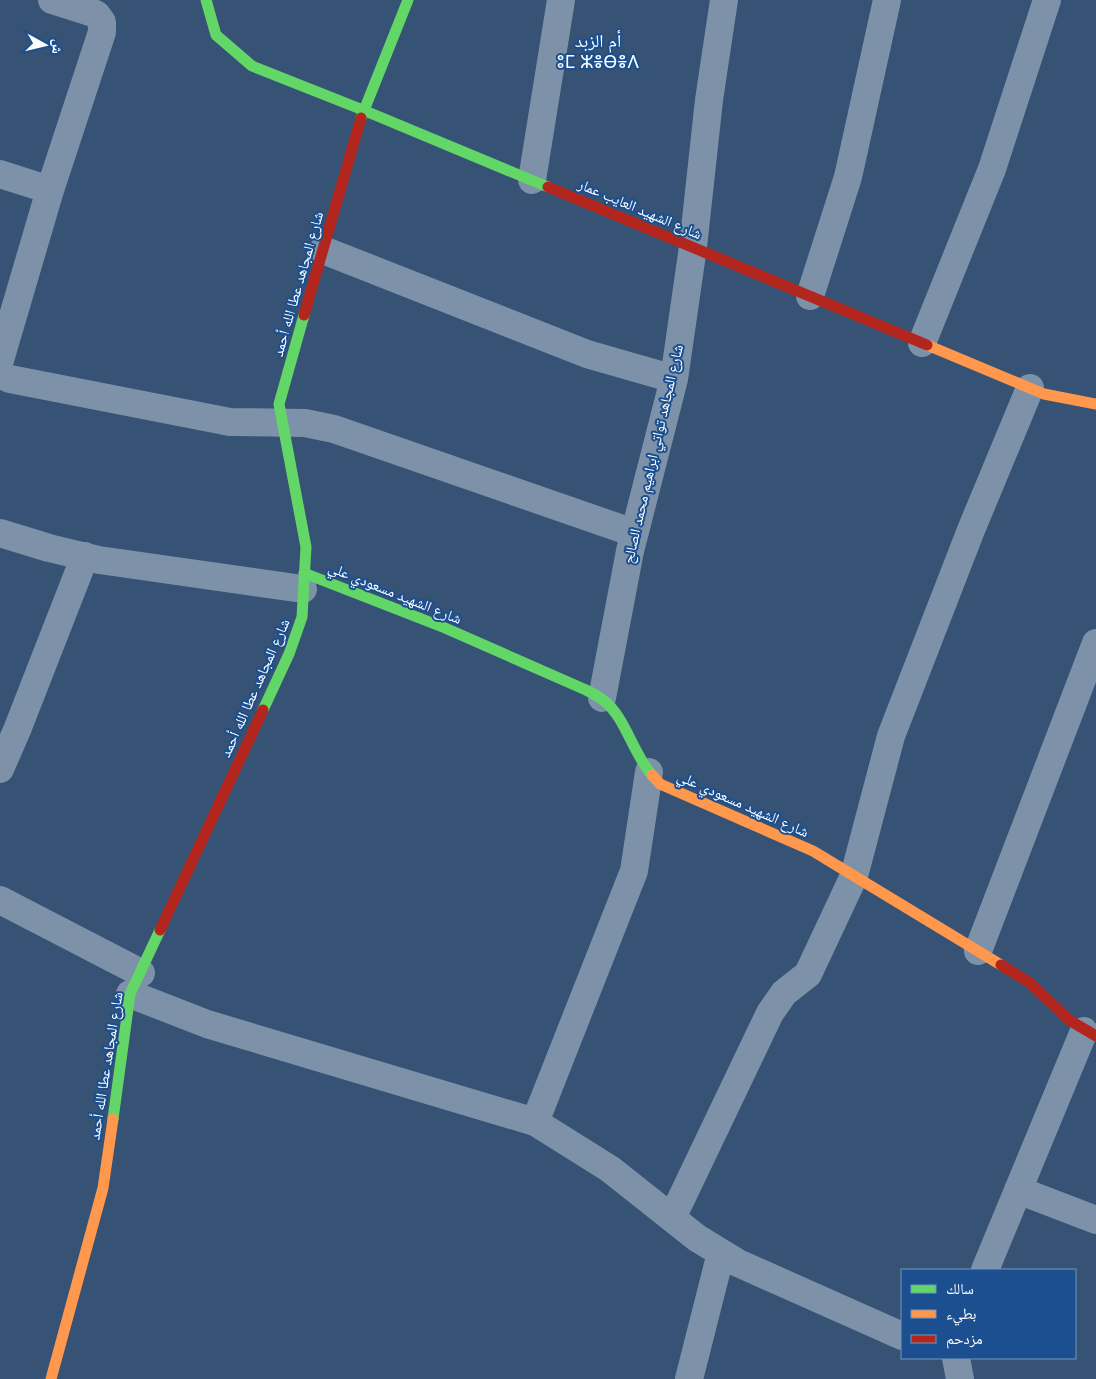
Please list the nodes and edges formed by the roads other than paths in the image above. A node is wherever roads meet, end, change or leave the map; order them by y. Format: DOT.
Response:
graph roads {
  1 [pos="52,0"];
  2 [pos="206,0"];
  3 [pos="408,0"];
  4 [pos="561,0"];
  5 [pos="724,0"];
  6 [pos="887,0"];
  7 [pos="1047,0"];
  8 [pos="363,110"];
  9 [pos="0,174"];
  10 [pos="532,180"];
  11 [pos="50,190"];
  12 [pos="694,247"];
  13 [pos="323,250"];
  14 [pos="810,296"];
  15 [pos="922,343"];
  16 [pos="0,360"];
  17 [pos="0,375"];
  18 [pos="674,378"];
  19 [pos="1030,388"];
  20 [pos="1096,404"];
  21 [pos="282,423"];
  22 [pos="0,533"];
  23 [pos="634,533"];
  24 [pos="85,556"];
  25 [pos="304,581"];
  26 [pos="1096,643"];
  27 [pos="602,698"];
  28 [pos="0,769"];
  29 [pos="649,772"];
  30 [pos="854,876"];
  31 [pos="0,900"];
  32 [pos="978,951"];
  33 [pos="136,984"];
  34 [pos="1090,1034"];
  35 [pos="535,1122"];
  36 [pos="1018,1190"];
  37 [pos="672,1218"];
  38 [pos="1096,1220"];
  39 [pos="721,1252"];
  40 [pos="985,1269"];
  41 [pos="901,1336"];
  42 [pos="51,1379"];
  43 [pos="689,1379"];
  1 -- 11 [label="street"];
  2 -- 8 [label="street, شارع الشهيد العايب عمار"];
  3 -- 8 [label="street, شارع المجاهد عطا الله أحمد"];
  4 -- 10 [label="street"];
  5 -- 12 [label="street, شارع المجاهد تواتي ابراهيم محمد الصالح"];
  6 -- 14 [label="street"];
  7 -- 15 [label="street"];
  8 -- 10 [label="street, شارع الشهيد العايب عمار"];
  8 -- 13 [label="street, شارع المجاهد عطا الله أحمد"];
  9 -- 11 [label="street"];
  10 -- 12 [label="street, شارع الشهيد العايب عمار"];
  11 -- 16 [label="street"];
  12 -- 14 [label="street, شارع الشهيد العايب عمار"];
  12 -- 18 [label="street, شارع المجاهد تواتي ابراهيم محمد الصالح"];
  13 -- 18 [label="street"];
  13 -- 21 [label="street, شارع المجاهد عطا الله أحمد"];
  14 -- 15 [label="street, شارع الشهيد العايب عمار"];
  15 -- 19 [label="street, شارع الشهيد العايب عمار"];
  17 -- 21 [label="street"];
  18 -- 23 [label="street, شارع المجاهد تواتي ابراهيم محمد الصالح"];
  19 -- 20 [label="street, شارع الشهيد العايب عمار"];
  19 -- 30 [label="street"];
  21 -- 23 [label="street"];
  21 -- 25 [label="street, شارع المجاهد عطا الله أحمد"];
  22 -- 24 [label="street"];
  23 -- 27 [label="street, شارع المجاهد تواتي ابراهيم محمد الصالح"];
  24 -- 25 [label="street"];
  24 -- 28 [label="street"];
  25 -- 27 [label="street, شارع الشهيد مسعودي علي"];
  25 -- 33 [label="street, شارع المجاهد عطا الله أحمد"];
  26 -- 32 [label="street"];
  27 -- 29 [label="street, شارع الشهيد مسعودي علي"];
  29 -- 30 [label="street, شارع الشهيد مسعودي علي"];
  29 -- 35 [label="street"];
  30 -- 32 [label="street, شارع الشهيد مسعودي علي"];
  30 -- 37 [label="street"];
  31 -- 33 [label="street"];
  32 -- 34 [label="street, شارع الشهيد مسعودي علي"];
  33 -- 35 [label="street"];
  33 -- 42 [label="street, شارع المجاهد عطا الله أحمد"];
  34 -- 36 [label="street"];
  35 -- 37 [label="street"];
  36 -- 38 [label="street"];
  36 -- 40 [label="street"];
  37 -- 39 [label="street"];
  39 -- 41 [label="street"];
  39 -- 43 [label="street"];
}
